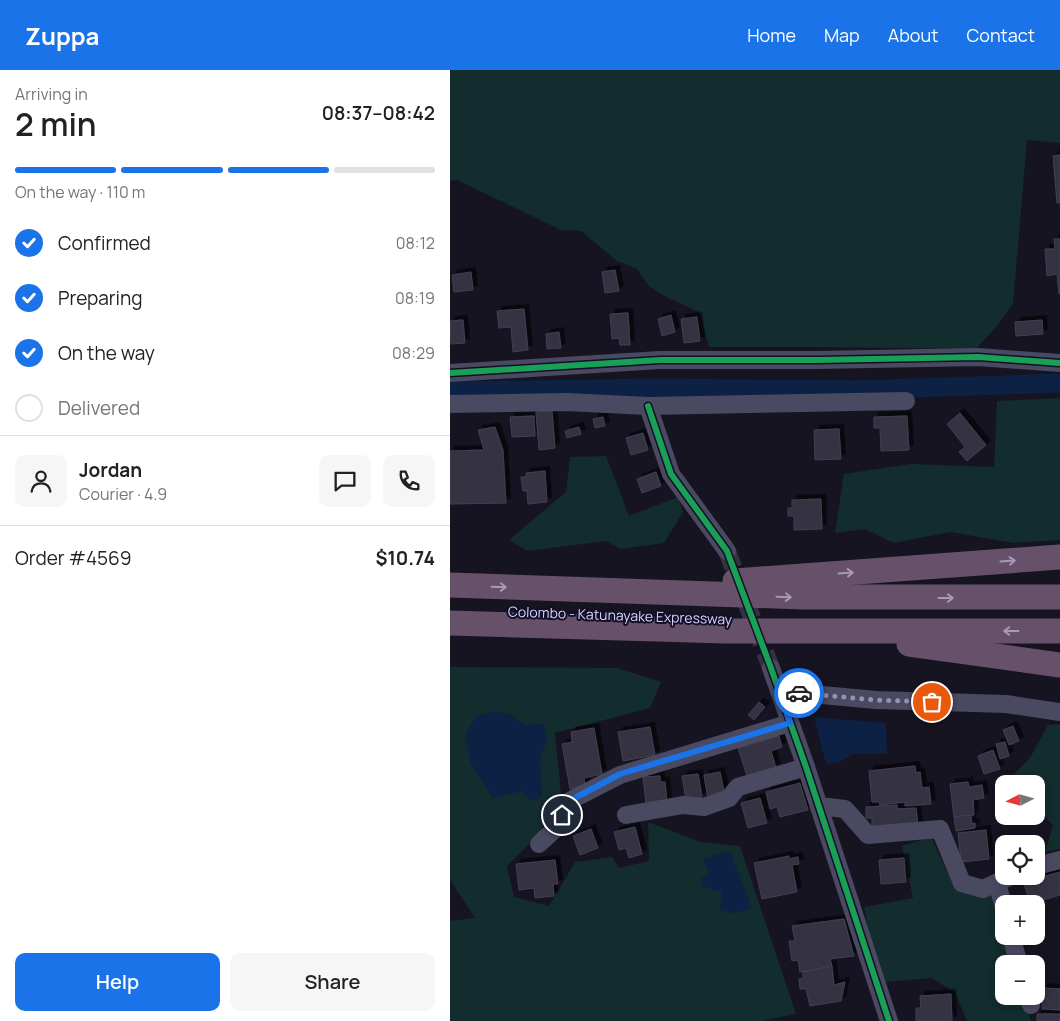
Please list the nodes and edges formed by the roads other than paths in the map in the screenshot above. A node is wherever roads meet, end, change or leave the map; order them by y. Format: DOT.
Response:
graph roads {
  1 [pos="1060,362"];
  2 [pos="450,373"];
  3 [pos="906,401"];
  4 [pos="450,404"];
  5 [pos="648,406"];
  6 [pos="727,551"];
  7 [pos="1060,557"];
  8 [pos="450,585"];
  9 [pos="606,591"];
  10 [pos="1060,597"];
  11 [pos="450,623"];
  12 [pos="1060,630"];
  13 [pos="820,632"];
  14 [pos="1060,665"];
  15 [pos="772,668"];
  16 [pos="779,691"];
  17 [pos="1060,712"];
  18 [pos="790,723"];
  19 [pos="806,767"];
  20 [pos="819,806"];
  21 [pos="626,815"];
  22 [pos="539,844"];
  23 [pos="1060,860"];
  24 [pos="1045,864"];
  25 [pos="995,883"];
  26 [pos="889,1021"];
  1 -- 2 [label="street"];
  3 -- 5 [label="street"];
  4 -- 5 [label="street"];
  5 -- 6 [label="street"];
  9 -- 7 [label="highway, one-way"];
  8 -- 9 [label="highway, Colombo - Katunayake Expressway, one-way"];
  9 -- 10 [label="highway, Colombo - Katunayake Expressway, one-way"];
  11 -- 13 [label="highway, Colombo - Katunayake Expressway"];
  12 -- 13 [label="highway, Colombo - Katunayake Expressway, one-way"];
  13 -- 14 [label="highway"];
  15 -- 16 [label="street"];
  16 -- 17 [label="street"];
  16 -- 18 [label="street"];
  18 -- 19 [label="street"];
  18 -- 22 [label="street"];
  19 -- 20 [label="street"];
  19 -- 21 [label="street"];
  20 -- 25 [label="street"];
  20 -- 26 [label="street"];
  23 -- 24 [label="street"];
}
